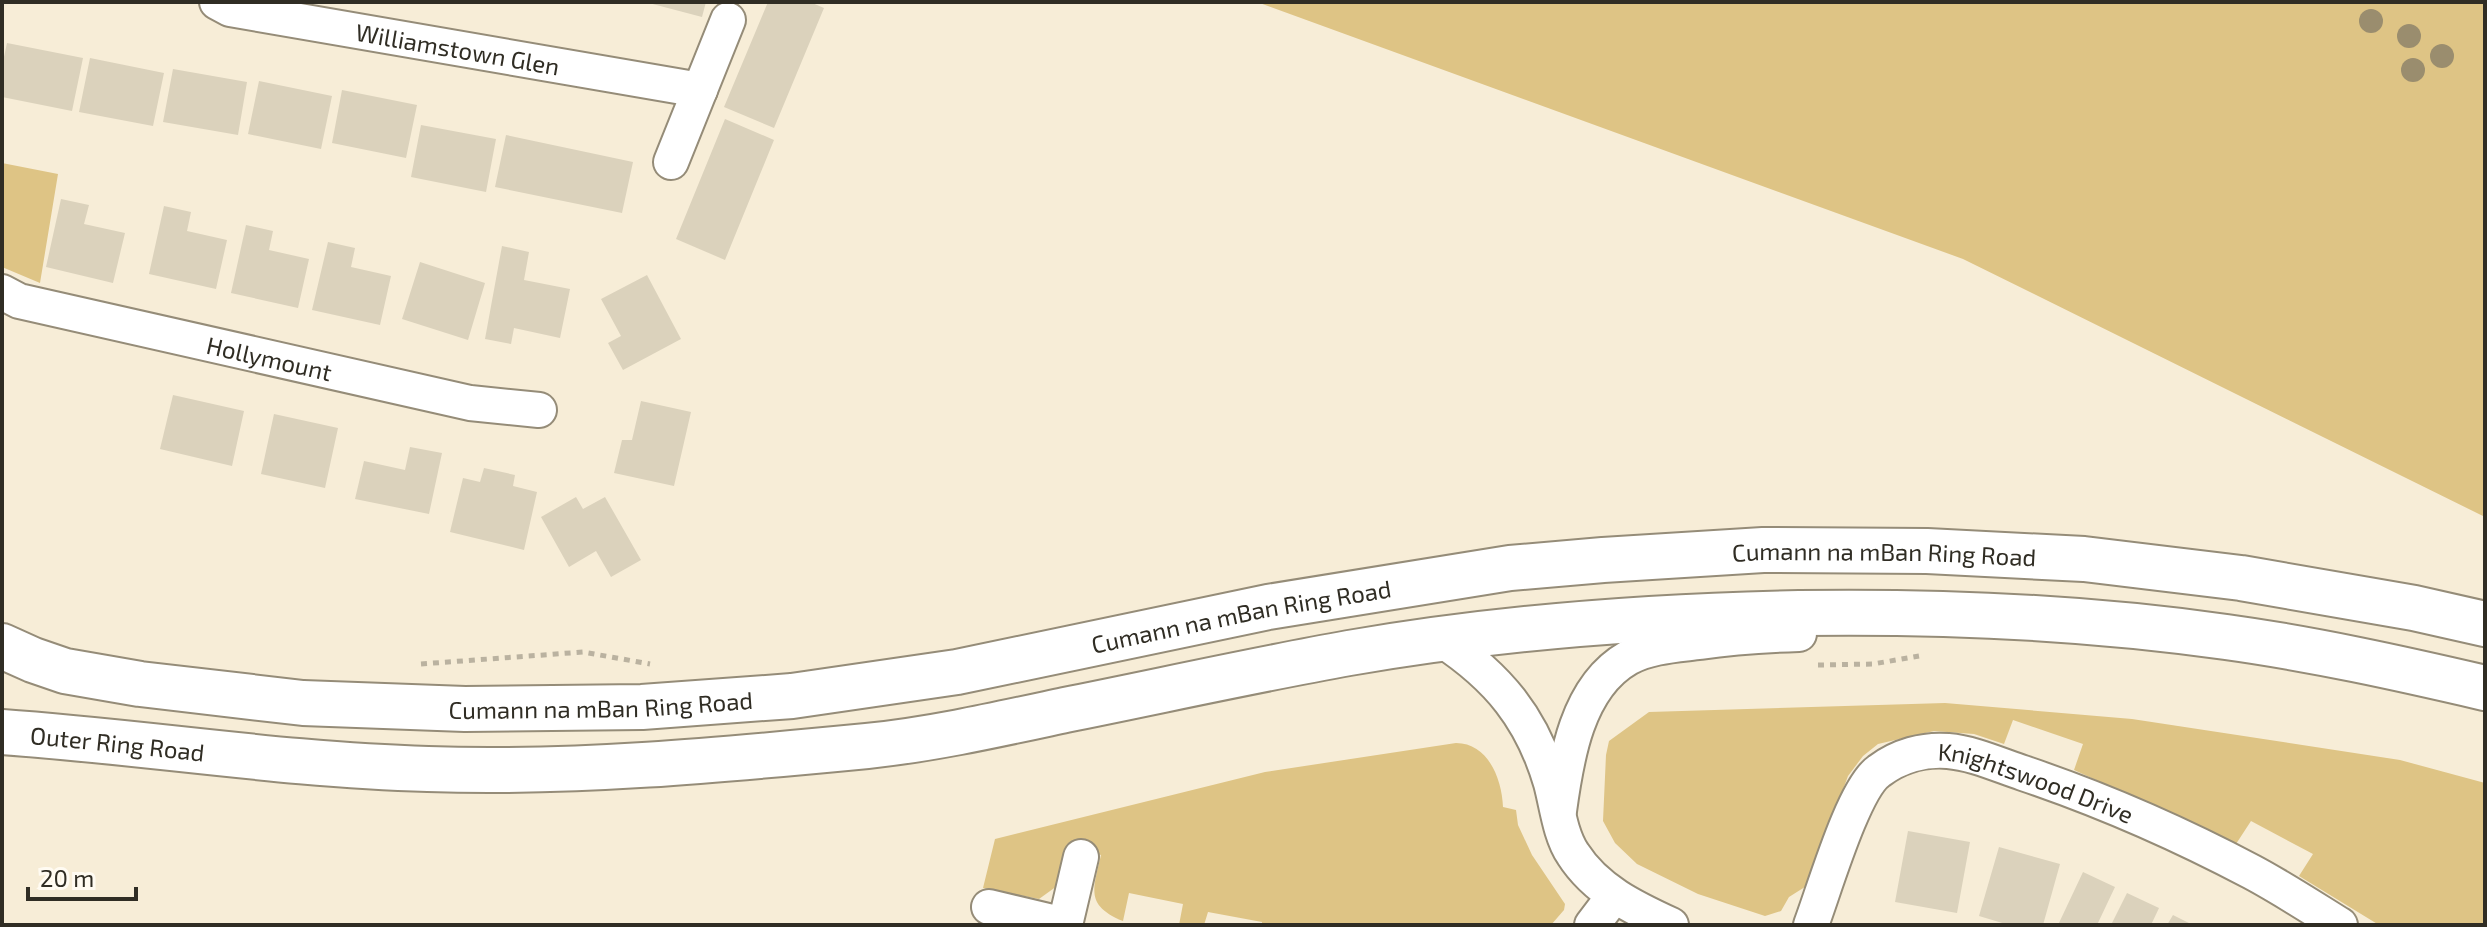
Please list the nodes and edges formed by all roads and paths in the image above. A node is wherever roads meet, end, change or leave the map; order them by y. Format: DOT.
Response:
graph roads {
  1 [pos="217,2"];
  2 [pos="728,20"];
  3 [pos="700,90"];
  4 [pos="671,162"];
  5 [pos="2,292"];
  6 [pos="539,410"];
  7 [pos="1958,613"];
  8 [pos="2485,624"];
  9 [pos="1442,640"];
  10 [pos="2,646"];
  11 [pos="1919,656"];
  12 [pos="1812,665"];
  13 [pos="2485,688"];
  14 [pos="2,732"];
  15 [pos="1559,811"];
  16 [pos="1081,857"];
  17 [pos="1614,896"];
  18 [pos="989,907"];
  19 [pos="1065,925"];
  20 [pos="1592,925"];
  21 [pos="1671,925"];
  22 [pos="1811,925"];
  23 [pos="2340,925"];
  1 -- 3 [label="street, Williamstown Glen"];
  2 -- 3 [label="street"];
  3 -- 4 [label="street"];
  5 -- 6 [label="street, Hollymount"];
  7 -- 9 [label="main road"];
  7 -- 13 [label="main road"];
  7 -- 15 [label="street"];
  8 -- 10 [label="main road, Cumann na mBan Ring Road"];
  9 -- 14 [label="main road, Outer Ring Road"];
  9 -- 15 [label="street"];
  11 -- 12 [label="path"];
  15 -- 17 [label="street"];
  16 -- 19 [label="street"];
  17 -- 20 [label="street"];
  17 -- 21 [label="street"];
  18 -- 19 [label="street"];
  22 -- 23 [label="street, Knightswood Drive"];
}
